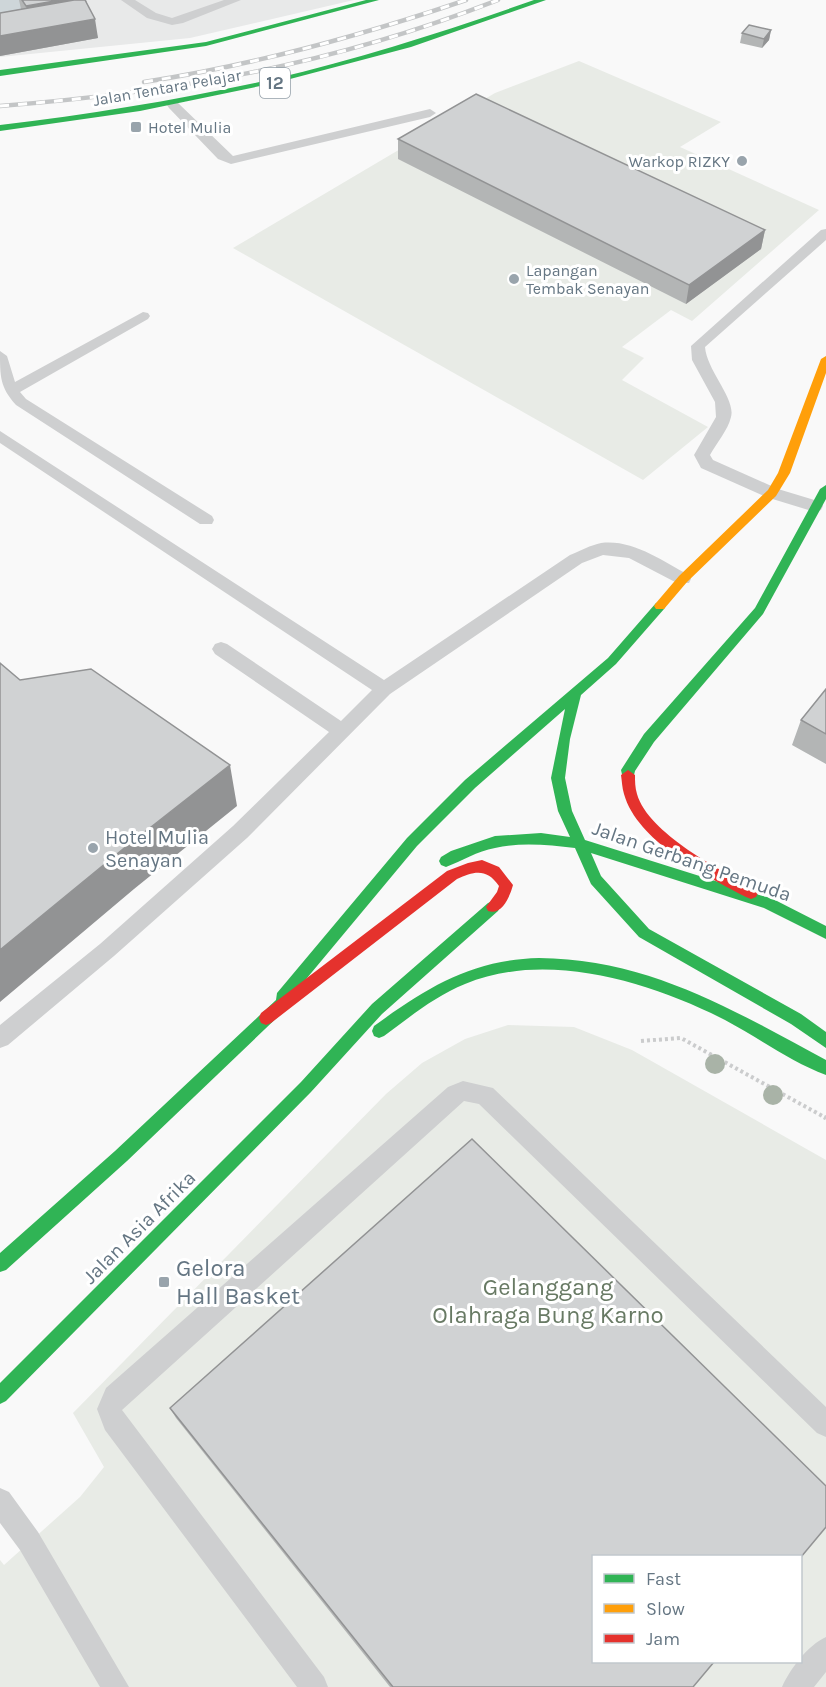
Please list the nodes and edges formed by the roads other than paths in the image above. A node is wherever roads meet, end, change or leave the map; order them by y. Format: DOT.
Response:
graph roads {
  1 [pos="127,0"];
  2 [pos="235,0"];
  3 [pos="375,0"];
  4 [pos="542,0"];
  5 [pos="0,73"];
  6 [pos="173,105"];
  7 [pos="430,113"];
  8 [pos="0,128"];
  9 [pos="826,233"];
  10 [pos="142,316"];
  11 [pos="0,356"];
  12 [pos="826,359"];
  13 [pos="10,391"];
  14 [pos="0,436"];
  15 [pos="826,489"];
  16 [pos="772,493"];
  17 [pos="815,506"];
  18 [pos="206,520"];
  19 [pos="683,579"];
  20 [pos="220,649"];
  21 [pos="384,689"];
  22 [pos="575,693"];
  23 [pos="342,731"];
  24 [pos="577,843"];
  25 [pos="437,866"];
  26 [pos="768,903"];
  27 [pos="361,925"];
  28 [pos="826,933"];
  29 [pos="266,1018"];
  30 [pos="0,1038"];
  31 [pos="826,1041"];
  32 [pos="826,1068"];
  33 [pos="306,1087"];
  34 [pos="0,1264"];
  35 [pos="0,1395"];
  36 [pos="826,1424"];
  37 [pos="0,1501"];
  38 [pos="826,1651"];
  39 [pos="115,1687"];
  40 [pos="314,1687"];
  41 [pos="796,1687"];
  1 -- 2 [label="lane"];
  3 -- 5 [label="main road, Jalan Tentara Pelajar"];
  4 -- 6 [label="main road, Jalan Tentara Pelajar / 12"];
  6 -- 7 [label="lane"];
  6 -- 8 [label="main road, Jalan Tentara Pelajar / 12"];
  9 -- 16 [label="lane"];
  10 -- 13 [label="lane"];
  11 -- 13 [label="lane"];
  12 -- 16 [label="main road"];
  13 -- 18 [label="lane"];
  14 -- 21 [label="lane"];
  15 -- 17 [label="main road"];
  16 -- 17 [label="lane"];
  16 -- 19 [label="main road"];
  17 -- 26 [label="main road"];
  19 -- 21 [label="lane"];
  19 -- 22 [label="main road"];
  20 -- 23 [label="lane"];
  21 -- 23 [label="lane"];
  22 -- 24 [label="main road, Jalan Gerbang Pemuda"];
  22 -- 29 [label="main road"];
  23 -- 30 [label="lane"];
  24 -- 25 [label="main road, Jalan Gerbang Pemuda"];
  24 -- 26 [label="main road, Jalan Gerbang Pemuda"];
  24 -- 31 [label="main road, Jalan Gerbang Pemuda"];
  26 -- 28 [label="main road, Jalan Gerbang Pemuda"];
  27 -- 29 [label="main road"];
  29 -- 33 [label="main road"];
  29 -- 34 [label="main road"];
  32 -- 33 [label="main road"];
  33 -- 35 [label="main road, Jalan Asia Afrika"];
  36 -- 40 [label="lane"];
  37 -- 39 [label="lane"];
  38 -- 41 [label="lane"];
}
